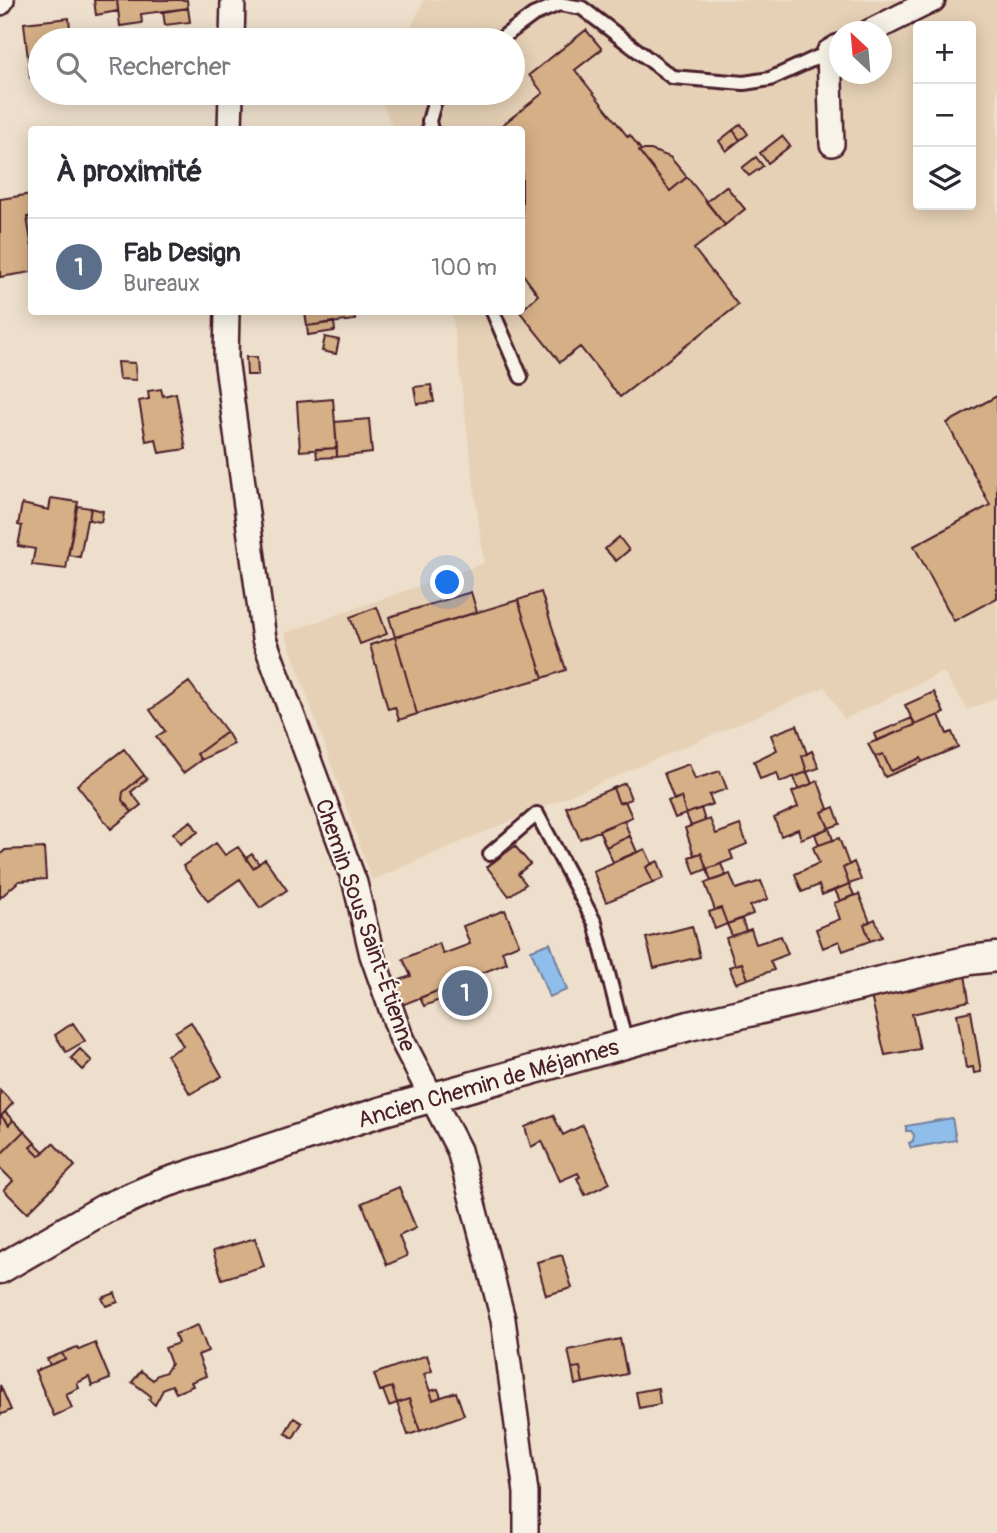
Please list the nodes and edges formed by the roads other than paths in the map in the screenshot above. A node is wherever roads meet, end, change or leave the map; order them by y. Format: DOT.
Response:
graph roads {
  1 [pos="233,0"];
  2 [pos="933,0"];
  3 [pos="891,21"];
  4 [pos="232,28"];
  5 [pos="515,28"];
  6 [pos="829,51"];
  7 [pos="833,84"];
  8 [pos="231,105"];
  9 [pos="434,105"];
  10 [pos="230,126"];
  11 [pos="430,126"];
  12 [pos="832,144"];
  13 [pos="227,315"];
  14 [pos="494,315"];
  15 [pos="520,377"];
  16 [pos="490,854"];
  17 [pos="997,957"];
  18 [pos="626,1044"];
  19 [pos="431,1099"];
  20 [pos="0,1269"];
  21 [pos="526,1533"];
  1 -- 4 [label="street"];
  2 -- 3 [label="street"];
  5 -- 6 [label="lane"];
  7 -- 12 [label="street"];
  8 -- 10 [label="street"];
  9 -- 11 [label="lane"];
  13 -- 19 [label="street, Chemin Sous Saint-Étienne"];
  14 -- 15 [label="lane"];
  16 -- 18 [label="lane"];
  17 -- 18 [label="street, Ancien Chemin de Méjannes"];
  18 -- 19 [label="street, Ancien Chemin de Méjannes"];
  19 -- 20 [label="street, Ancien Chemin de Méjannes"];
  19 -- 21 [label="street, Chemin Sous Saint-Étienne"];
}
